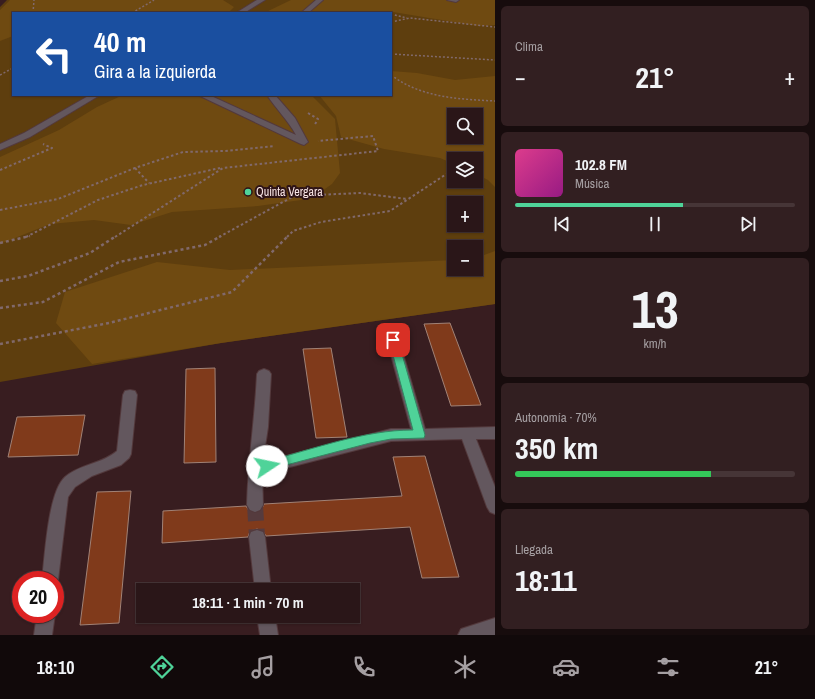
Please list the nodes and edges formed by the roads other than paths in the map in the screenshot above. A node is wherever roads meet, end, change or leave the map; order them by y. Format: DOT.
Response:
graph roads {
  1 [pos="262,0"];
  2 [pos="320,0"];
  3 [pos="450,0"];
  4 [pos="456,0"];
  5 [pos="241,12"];
  6 [pos="305,12"];
  7 [pos="94,96"];
  8 [pos="204,96"];
  9 [pos="272,96"];
  10 [pos="0,147"];
  11 [pos="393,340"];
  12 [pos="264,374"];
  13 [pos="130,395"];
  14 [pos="495,433"];
  15 [pos="467,434"];
  16 [pos="420,435"];
  17 [pos="255,467"];
  18 [pos="255,505"];
  19 [pos="495,507"];
  20 [pos="257,537"];
  21 [pos="51,571"];
  22 [pos="262,583"];
  23 [pos="45,623"];
  24 [pos="267,623"];
  25 [pos="495,627"];
  26 [pos="43,635"];
  27 [pos="269,635"];
  28 [pos="467,635"];
  1 -- 5 [label="street"];
  2 -- 6 [label="street"];
  3 -- 4 [label="street"];
  7 -- 10 [label="street"];
  8 -- 9 [label="street"];
  11 -- 16 [label="street"];
  12 -- 17 [label="street"];
  13 -- 21 [label="street"];
  14 -- 15 [label="street"];
  15 -- 16 [label="street"];
  15 -- 19 [label="street"];
  16 -- 17 [label="street"];
  17 -- 18 [label="street"];
  20 -- 22 [label="street"];
  23 -- 26 [label="street"];
  24 -- 27 [label="street"];
  25 -- 28 [label="street"];
}
